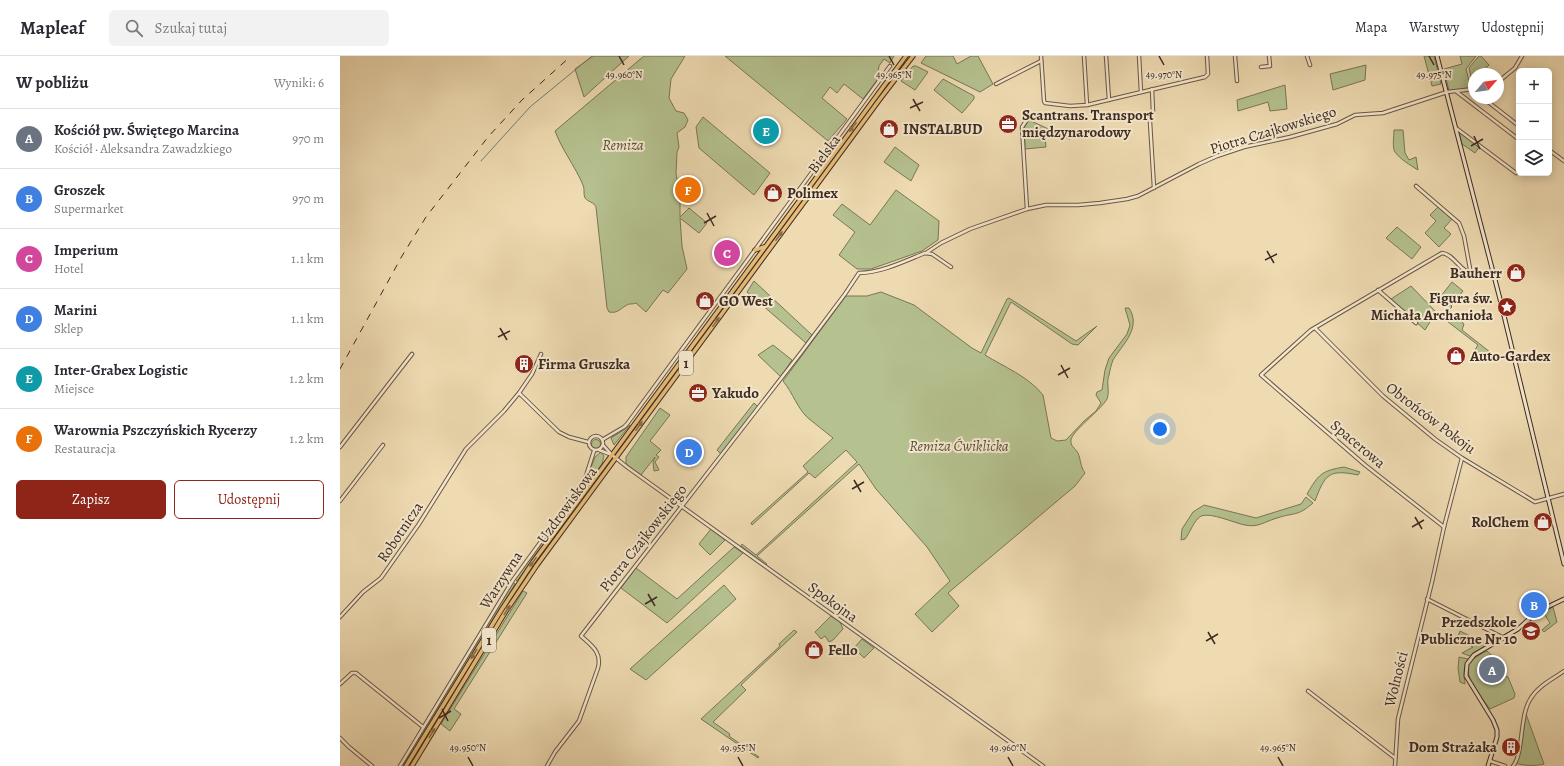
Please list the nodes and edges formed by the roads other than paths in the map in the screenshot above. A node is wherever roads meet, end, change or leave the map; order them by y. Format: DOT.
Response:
graph roads {
  1 [pos="906,56"];
  2 [pos="913,56"];
  3 [pos="1041,56"];
  4 [pos="1084,56"];
  5 [pos="1106,56"];
  6 [pos="1139,56"];
  7 [pos="1207,56"];
  8 [pos="1235,56"];
  9 [pos="1269,56"];
  10 [pos="1307,56"];
  11 [pos="1438,56"];
  12 [pos="1522,56"];
  13 [pos="1041,61"];
  14 [pos="890,66"];
  15 [pos="1310,66"];
  16 [pos="1261,67"];
  17 [pos="1504,77"];
  18 [pos="1237,81"];
  19 [pos="996,84"];
  20 [pos="1152,90"];
  21 [pos="1468,90"];
  22 [pos="1457,91"];
  23 [pos="1141,92"];
  24 [pos="1447,92"];
  25 [pos="1109,100"];
  26 [pos="1491,104"];
  27 [pos="1087,105"];
  28 [pos="1154,112"];
  29 [pos="1028,118"];
  30 [pos="1150,122"];
  31 [pos="1516,124"];
  32 [pos="1456,128"];
  33 [pos="1516,138"];
  34 [pos="1552,152"];
  35 [pos="1564,161"];
  36 [pos="1516,173"];
  37 [pos="1416,186"];
  38 [pos="1154,188"];
  39 [pos="1027,209"];
  40 [pos="788,223"];
  41 [pos="793,226"];
  42 [pos="765,246"];
  43 [pos="755,250"];
  44 [pos="926,253"];
  45 [pos="951,267"];
  46 [pos="756,268"];
  47 [pos="1493,273"];
  48 [pos="1471,274"];
  49 [pos="1378,290"];
  50 [pos="1416,323"];
  51 [pos="1315,328"];
  52 [pos="412,354"];
  53 [pos="541,354"];
  54 [pos="519,393"];
  55 [pos="650,403"];
  56 [pos="602,440"];
  57 [pos="588,442"];
  58 [pos="383,445"];
  59 [pos="603,445"];
  60 [pos="340,447"];
  61 [pos="594,450"];
  62 [pos="599,450"];
  63 [pos="612,455"];
  64 [pos="616,458"];
  65 [pos="1462,458"];
  66 [pos="1564,494"];
  67 [pos="1548,499"];
  68 [pos="340,501"];
  69 [pos="682,506"];
  70 [pos="1444,527"];
  71 [pos="1564,564"];
  72 [pos="1427,599"];
  73 [pos="1564,599"];
  74 [pos="340,617"];
  75 [pos="1504,638"];
  76 [pos="1564,671"];
  77 [pos="340,684"];
  78 [pos="1308,692"];
  79 [pos="423,727"];
  80 [pos="340,738"];
  81 [pos="1396,759"];
  82 [pos="1490,761"];
  83 [pos="372,766"];
  84 [pos="400,766"];
  85 [pos="406,766"];
  86 [pos="412,766"];
  87 [pos="547,766"];
  88 [pos="1043,766"];
  89 [pos="1395,766"];
  90 [pos="1488,766"];
  91 [pos="1506,766"];
  92 [pos="1512,766"];
  1 -- 42 [label="main road, Bielska / 1, one-way"];
  2 -- 40 [label="main road, Bielska / 1"];
  3 -- 13 [label="street"];
  4 -- 27 [label="street"];
  5 -- 25 [label="street"];
  6 -- 23 [label="street"];
  7 -- 20 [label="street"];
  8 -- 18 [label="street"];
  9 -- 16 [label="street"];
  10 -- 15 [label="street"];
  11 -- 24 [label="main road"];
  12 -- 17 [label="street"];
  13 -- 19 [label="street"];
  13 -- 27 [label="street"];
  14 -- 43 [label="street"];
  20 -- 23 [label="street"];
  20 -- 28 [label="street"];
  21 -- 22 [label="street, Piotra Czajkowskiego"];
  22 -- 24 [label="street, Piotra Czajkowskiego"];
  22 -- 33 [label="street"];
  23 -- 25 [label="street"];
  24 -- 32 [label="main road"];
  24 -- 38 [label="street, Piotra Czajkowskiego"];
  25 -- 27 [label="street"];
  26 -- 31 [label="street"];
  29 -- 39 [label="street"];
  30 -- 38 [label="street"];
  32 -- 36 [label="street"];
  32 -- 47 [label="main road"];
  34 -- 35 [label="street"];
  37 -- 48 [label="street"];
  38 -- 39 [label="street, Piotra Czajkowskiego"];
  39 -- 44 [label="street, Piotra Czajkowskiego"];
  40 -- 41 [label="street"];
  46 -- 40 [label="main road, Bielska / 1, one-way"];
  42 -- 43 [label="main road"];
  42 -- 55 [label="main road, Bielska / 1"];
  43 -- 56 [label="street"];
  44 -- 45 [label="street"];
  44 -- 69 [label="street, Piotra Czajkowskiego"];
  64 -- 46 [label="main road, Uzdrowiskowa / 1, one-way"];
  47 -- 48 [label="street"];
  47 -- 67 [label="main road"];
  48 -- 49 [label="street"];
  49 -- 50 [label="street"];
  49 -- 51 [label="street"];
  51 -- 65 [label="street, Obrońców Pokoju"];
  51 -- 70 [label="street, Spacerowa"];
  52 -- 60 [label="street"];
  53 -- 54 [label="street, Robotnicza"];
  54 -- 57 [label="street"];
  54 -- 74 [label="street, Robotnicza"];
  55 -- 63 [label="main road, Uzdrowiskowa / 1"];
  56 -- 57 [label="street"];
  56 -- 59 [label="street"];
  57 -- 61 [label="street"];
  58 -- 68 [label="street"];
  59 -- 62 [label="street"];
  59 -- 63 [label="street"];
  61 -- 62 [label="street"];
  61 -- 79 [label="street, Warzywna"];
  62 -- 63 [label="street"];
  63 -- 64 [label="street, Spokojna"];
  63 -- 85 [label="main road, Uzdrowiskowa / 1, one-way"];
  64 -- 69 [label="street, Spokojna"];
  86 -- 64 [label="main road, Uzdrowiskowa / 1, one-way"];
  65 -- 67 [label="street, Obrońców Pokoju"];
  65 -- 70 [label="street, Wolności"];
  66 -- 67 [label="street, Obrońców Pokoju"];
  67 -- 71 [label="main road"];
  69 -- 87 [label="street, Piotra Czajkowskiego"];
  69 -- 88 [label="street, Spokojna"];
  70 -- 72 [label="street, Wolności"];
  72 -- 75 [label="street"];
  72 -- 81 [label="street, Wolności"];
  73 -- 75 [label="main road"];
  75 -- 82 [label="main road"];
  76 -- 92 [label="street"];
  77 -- 79 [label="street"];
  78 -- 81 [label="street"];
  79 -- 84 [label="street, Warzywna"];
  80 -- 83 [label="street"];
  81 -- 89 [label="street, Wolności"];
  82 -- 90 [label="main road"];
  82 -- 91 [label="street"];
}
